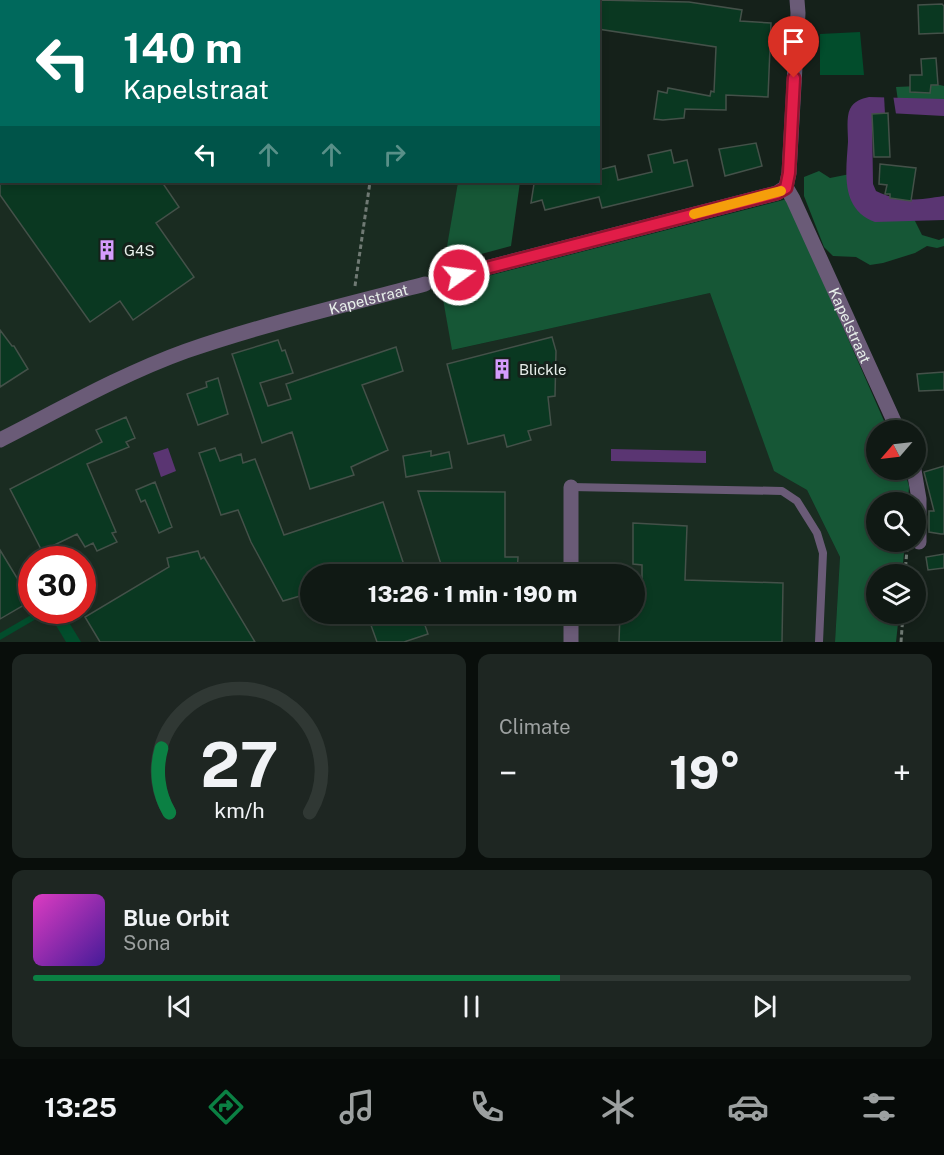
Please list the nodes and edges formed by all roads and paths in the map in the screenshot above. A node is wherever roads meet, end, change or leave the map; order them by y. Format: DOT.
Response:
graph roads {
  1 [pos="797,0"];
  2 [pos="370,183"];
  3 [pos="786,188"];
  4 [pos="459,275"];
  5 [pos="425,284"];
  6 [pos="352,303"];
  7 [pos="893,420"];
  8 [pos="0,440"];
  9 [pos="572,487"];
  10 [pos="571,564"];
  11 [pos="571,624"];
  12 [pos="902,624"];
  13 [pos="571,642"];
  14 [pos="819,642"];
  15 [pos="900,642"];
  1 -- 3 [label="street"];
  2 -- 6 [label="path"];
  3 -- 4 [label="street"];
  3 -- 7 [label="street, Kapelstraat"];
  5 -- 6 [label="street, Kapelstraat"];
  6 -- 8 [label="street, Kapelstraat"];
  9 -- 10 [label="street"];
  9 -- 14 [label="lane"];
  11 -- 13 [label="street"];
  12 -- 15 [label="path"];
}
